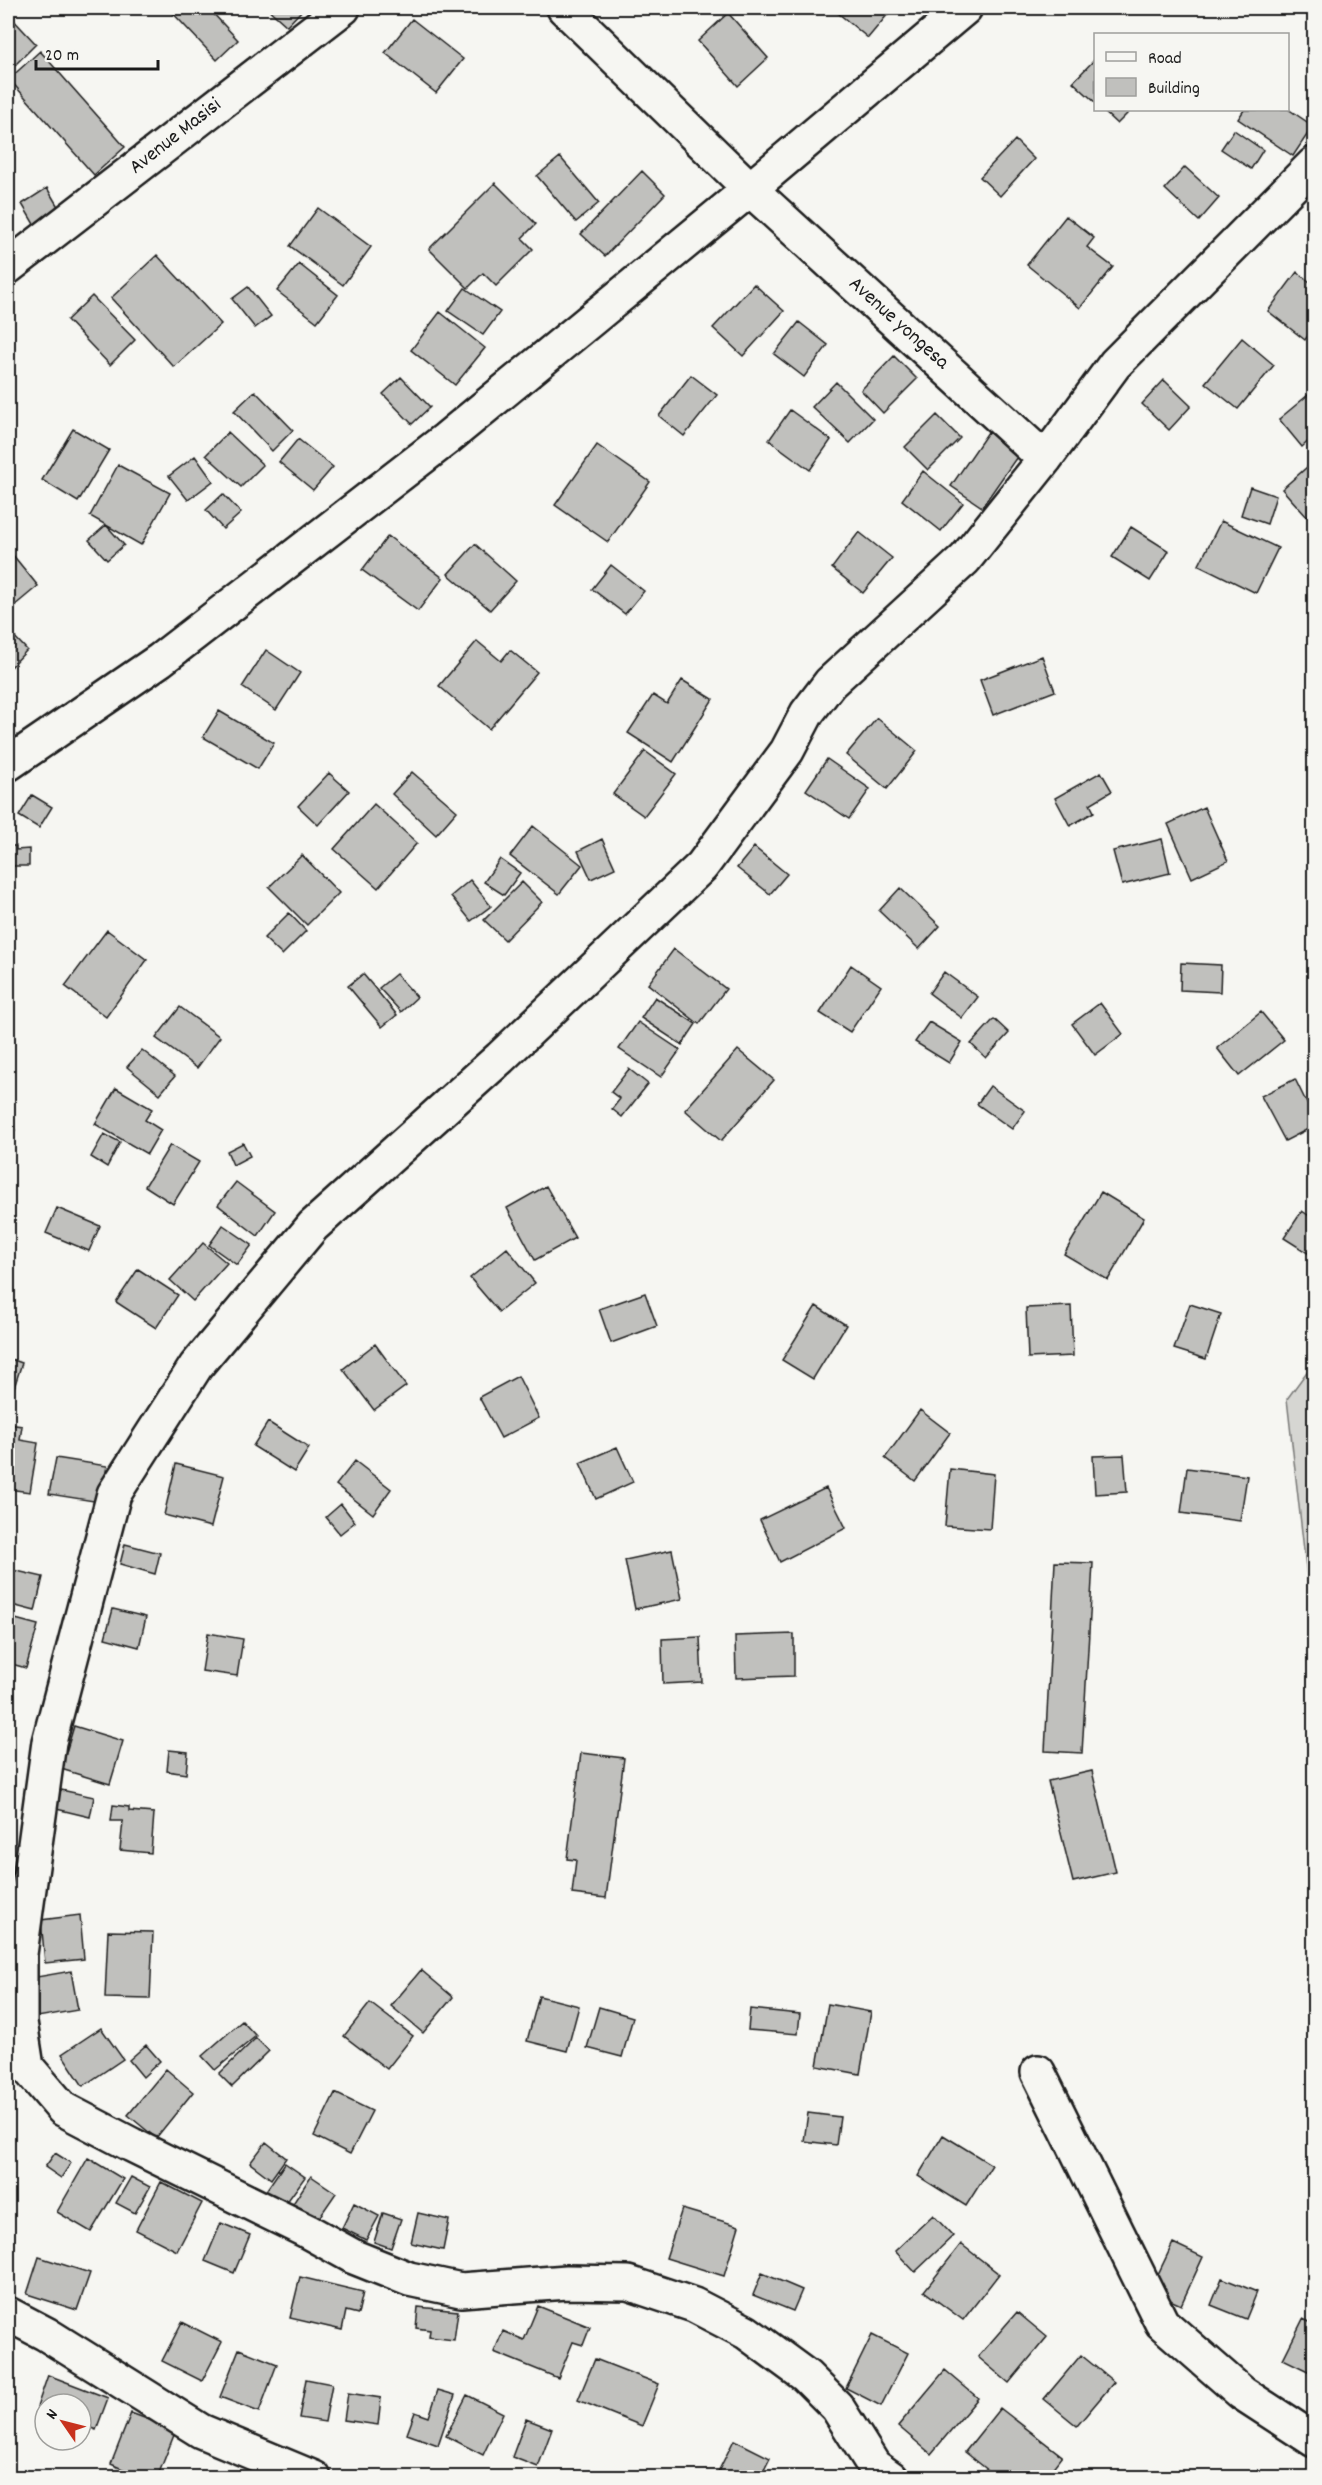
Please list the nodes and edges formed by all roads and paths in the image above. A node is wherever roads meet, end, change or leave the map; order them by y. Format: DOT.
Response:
graph roads {
  1 [pos="344,8"];
  2 [pos="564,8"];
  3 [pos="965,8"];
  4 [pos="1314,164"];
  5 [pos="750,189"];
  6 [pos="8,267"];
  7 [pos="1045,459"];
  8 [pos="8,764"];
  9 [pos="1038,2072"];
  10 [pos="8,2314"];
  11 [pos="1314,2440"];
  12 [pos="314,2478"];
  13 [pos="891,2478"];
  1 -- 6 [label="street, Avenue Masisi"];
  2 -- 5 [label="street, Avenue yongesa"];
  3 -- 5 [label="street"];
  4 -- 7 [label="street"];
  5 -- 7 [label="street, Avenue yongesa"];
  5 -- 8 [label="street"];
  7 -- 13 [label="street"];
  9 -- 11 [label="street"];
  10 -- 12 [label="street"];
}
